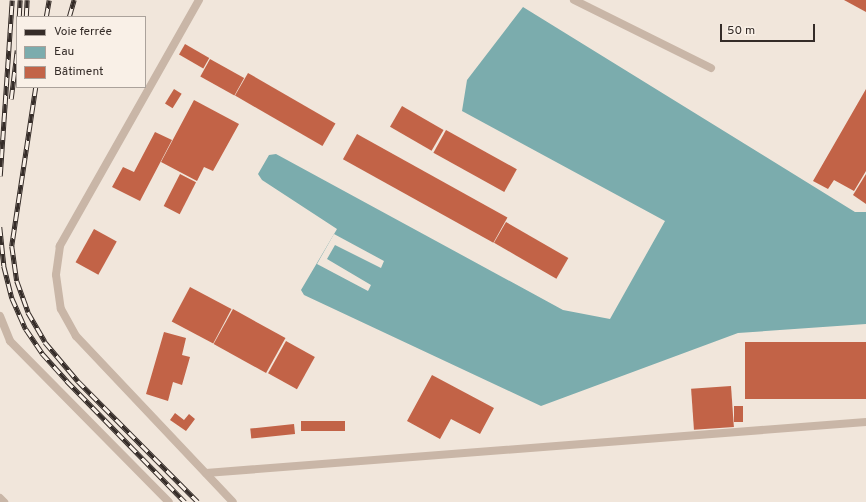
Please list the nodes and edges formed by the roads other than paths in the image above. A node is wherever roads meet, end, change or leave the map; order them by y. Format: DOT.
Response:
graph roads {
  1 [pos="199,0"];
  2 [pos="574,0"];
  3 [pos="711,68"];
  4 [pos="0,316"];
  5 [pos="866,422"];
  6 [pos="206,472"];
  7 [pos="0,498"];
  8 [pos="4,502"];
  9 [pos="169,502"];
  10 [pos="234,502"];
  1 -- 6 [label="lane"];
  2 -- 3 [label="lane"];
  4 -- 9 [label="lane"];
  5 -- 6 [label="lane"];
  6 -- 10 [label="lane"];
  7 -- 8 [label="lane"];
}
